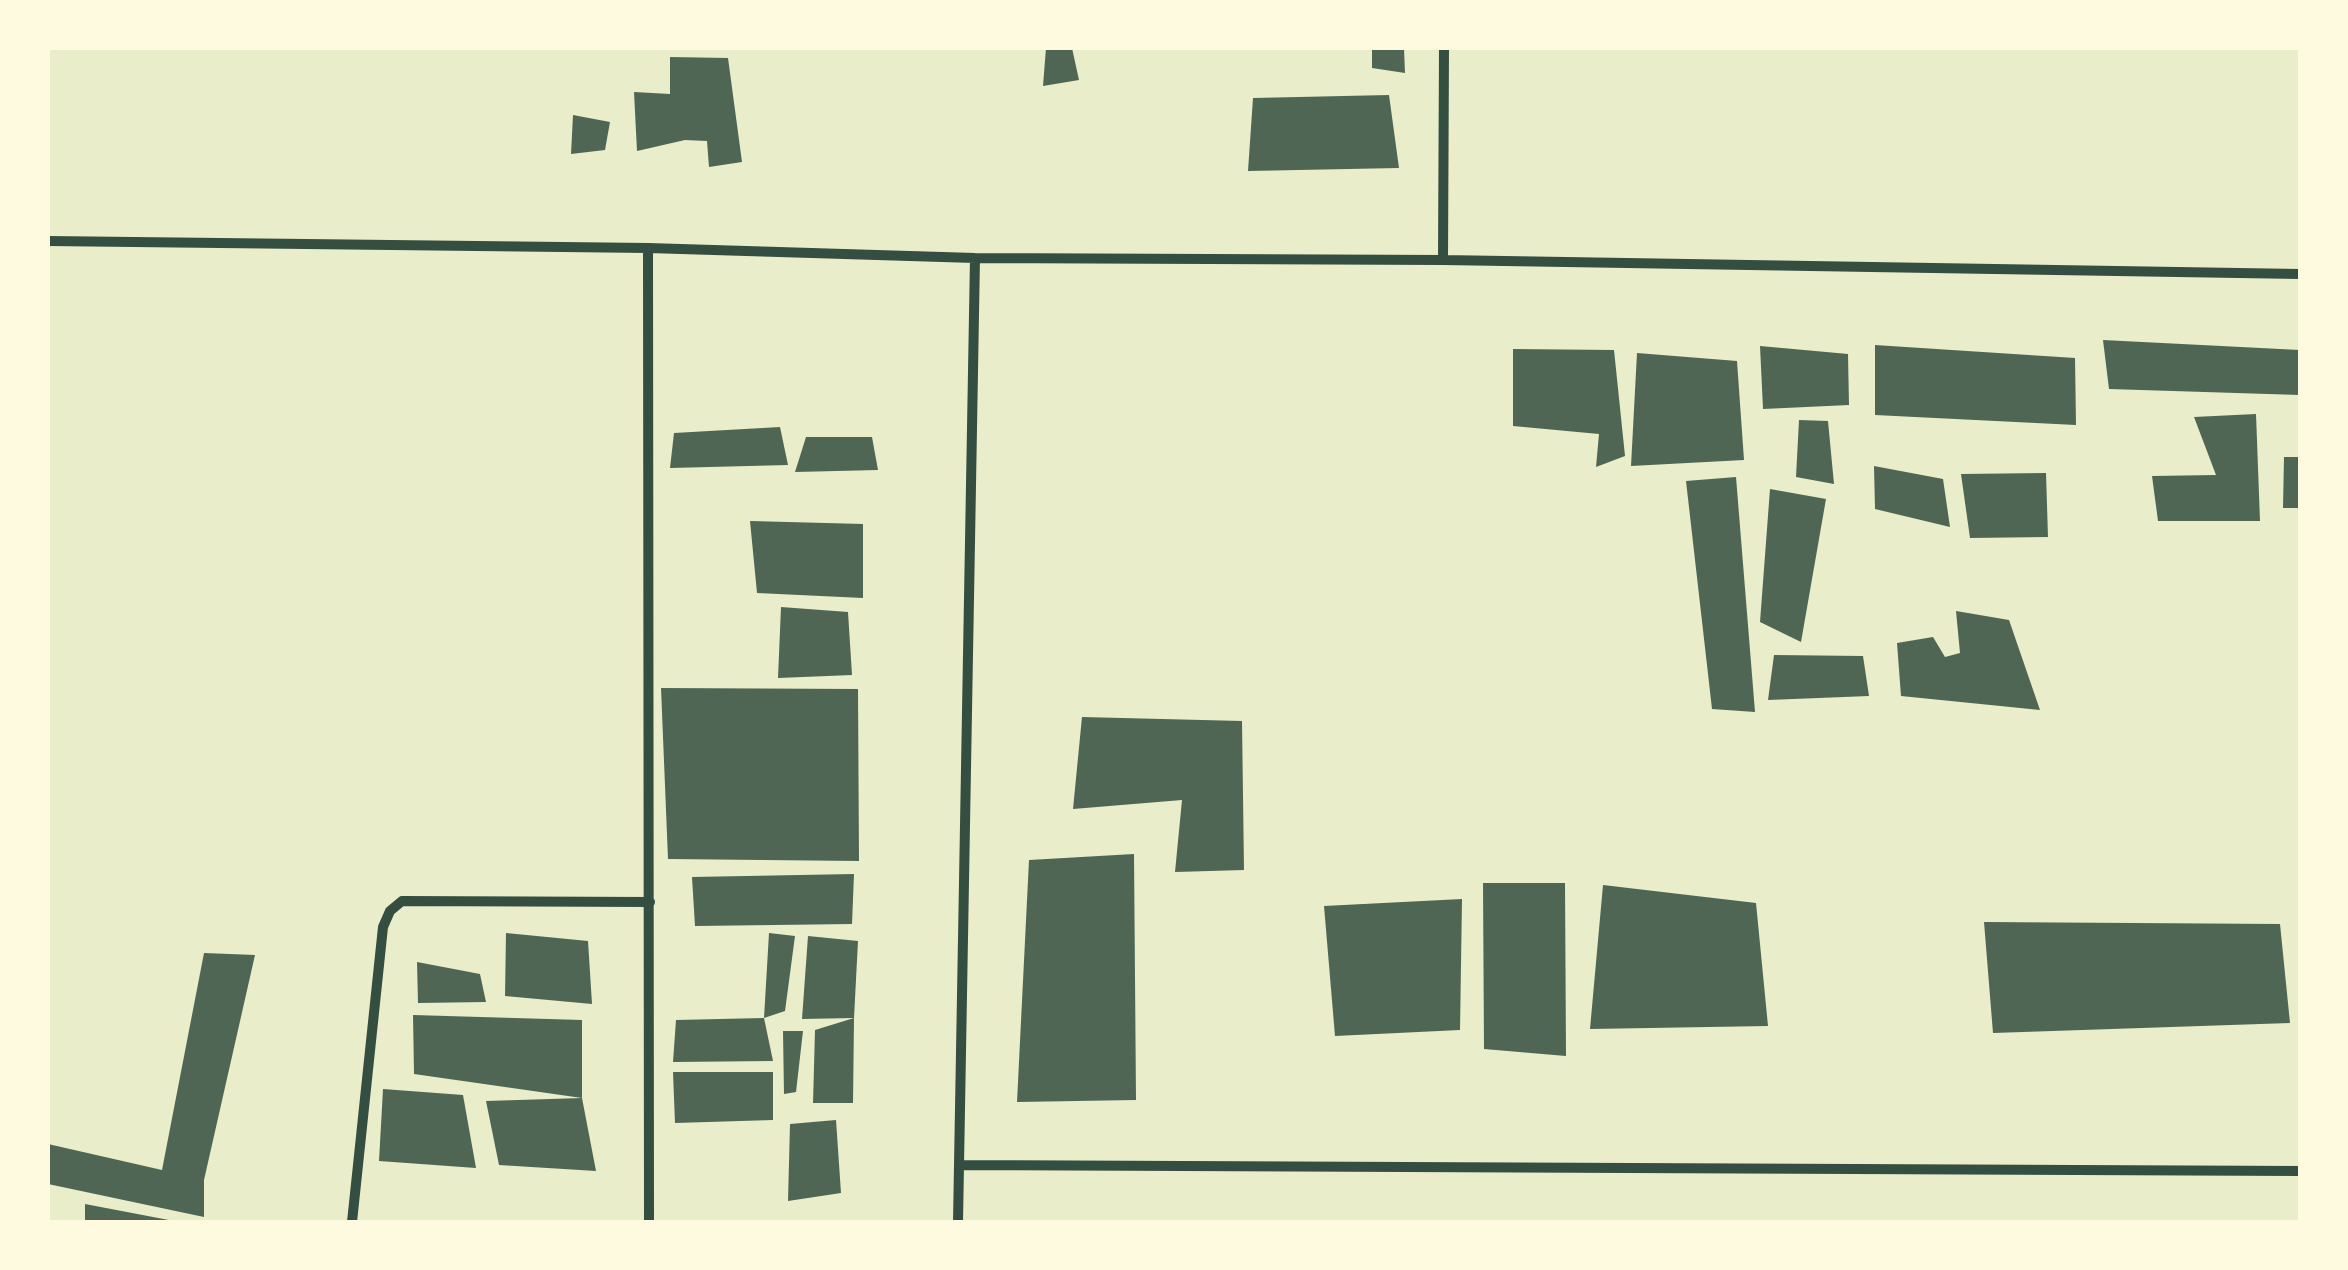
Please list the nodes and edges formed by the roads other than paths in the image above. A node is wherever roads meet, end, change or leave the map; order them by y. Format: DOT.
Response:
graph roads {
  1 [pos="1444,48"];
  2 [pos="48,242"];
  3 [pos="648,248"];
  4 [pos="975,258"];
  5 [pos="1443,260"];
  6 [pos="2300,274"];
  7 [pos="650,902"];
  8 [pos="959,1164"];
  9 [pos="2300,1171"];
  10 [pos="352,1222"];
  11 [pos="649,1222"];
  12 [pos="958,1222"];
  1 -- 5 [label="street"];
  2 -- 3 [label="street"];
  3 -- 4 [label="street"];
  3 -- 7 [label="street"];
  4 -- 5 [label="street"];
  4 -- 8 [label="street"];
  5 -- 6 [label="street"];
  7 -- 10 [label="street"];
  7 -- 11 [label="street"];
  8 -- 9 [label="street"];
  8 -- 12 [label="street"];
}
